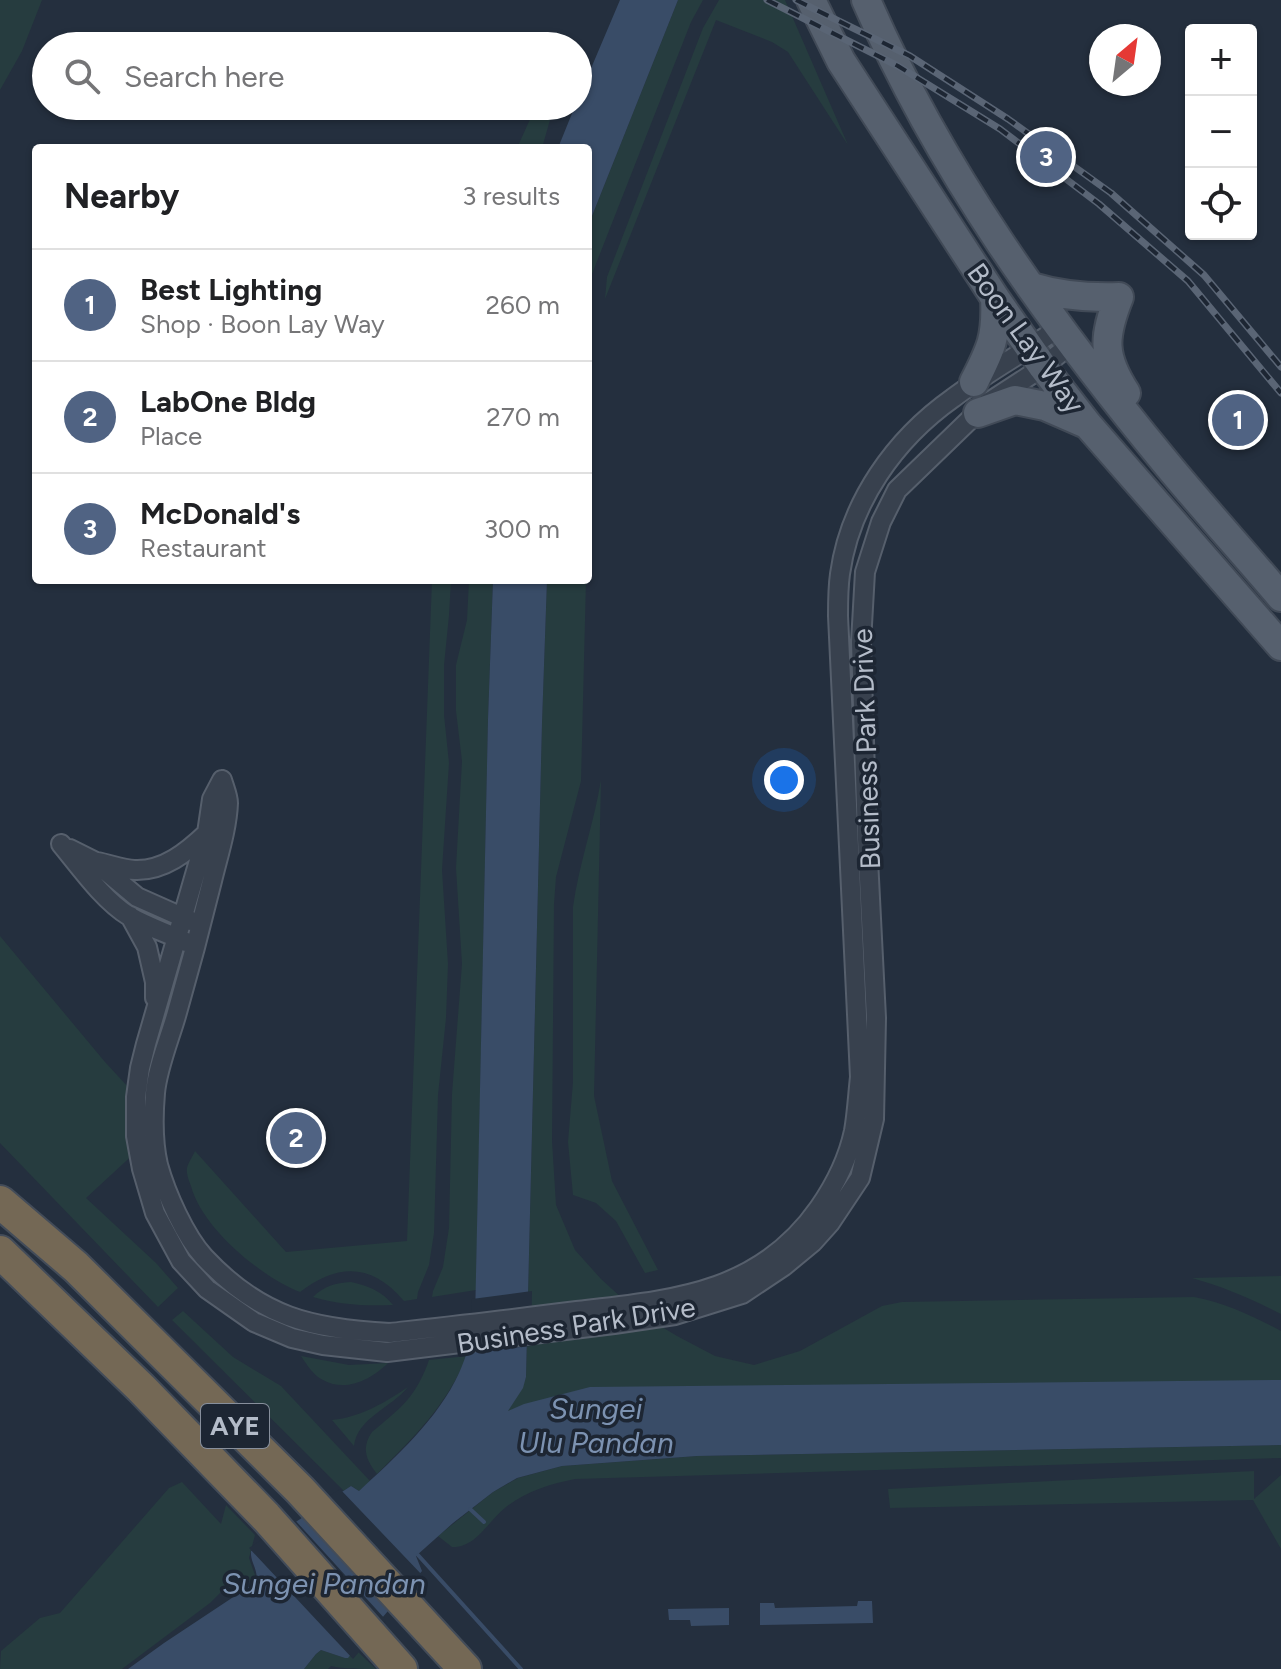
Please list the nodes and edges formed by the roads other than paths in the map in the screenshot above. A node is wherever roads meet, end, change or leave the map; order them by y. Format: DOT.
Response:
graph roads {
  1 [pos="811,0"];
  2 [pos="866,0"];
  3 [pos="1032,287"];
  4 [pos="995,298"];
  5 [pos="1066,335"];
  6 [pos="1037,358"];
  7 [pos="974,382"];
  8 [pos="978,413"];
  9 [pos="1088,425"];
  10 [pos="1166,463"];
  11 [pos="1281,597"];
  12 [pos="1281,646"];
  13 [pos="207,833"];
  14 [pos="94,861"];
  15 [pos="130,916"];
  16 [pos="183,917"];
  17 [pos="201,926"];
  18 [pos="177,937"];
  19 [pos="196,947"];
  20 [pos="156,1009"];
  21 [pos="0,1186"];
  22 [pos="0,1202"];
  23 [pos="806,1237"];
  24 [pos="0,1252"];
  25 [pos="76,1267"];
  26 [pos="392,1659"];
  27 [pos="465,1669"];
  1 -- 4 [label="main road, Boon Lay Way"];
  2 -- 3 [label="main road, Boon Lay Way"];
  3 -- 5 [label="main road, Boon Lay Way"];
  3 -- 10 [label="main road"];
  4 -- 6 [label="main road, Boon Lay Way"];
  4 -- 7 [label="main road"];
  5 -- 6 [label="street, Business Park Drive"];
  5 -- 10 [label="main road, Boon Lay Way"];
  6 -- 7 [label="street, Business Park Drive"];
  6 -- 8 [label="street, Business Park Drive"];
  6 -- 9 [label="main road, Boon Lay Way"];
  7 -- 23 [label="street, Business Park Drive"];
  8 -- 9 [label="main road"];
  8 -- 23 [label="street, Business Park Drive"];
  9 -- 12 [label="main road, Boon Lay Way"];
  10 -- 11 [label="main road, Boon Lay Way"];
  13 -- 14 [label="street"];
  13 -- 16 [label="street, Business Park Drive"];
  13 -- 17 [label="street, Business Park Drive"];
  14 -- 15 [label="street"];
  14 -- 16 [label="street"];
  15 -- 18 [label="street"];
  15 -- 20 [label="street"];
  16 -- 17 [label="street"];
  16 -- 18 [label="street, Business Park Drive"];
  17 -- 19 [label="street, Business Park Drive"];
  18 -- 19 [label="street"];
  18 -- 20 [label="street, Business Park Drive"];
  19 -- 23 [label="street, Business Park Drive"];
  20 -- 23 [label="street, Business Park Drive"];
  21 -- 25 [label="highway"];
  22 -- 25 [label="highway, AYE"];
  24 -- 26 [label="highway, AYE"];
  25 -- 27 [label="highway, AYE"];
}
